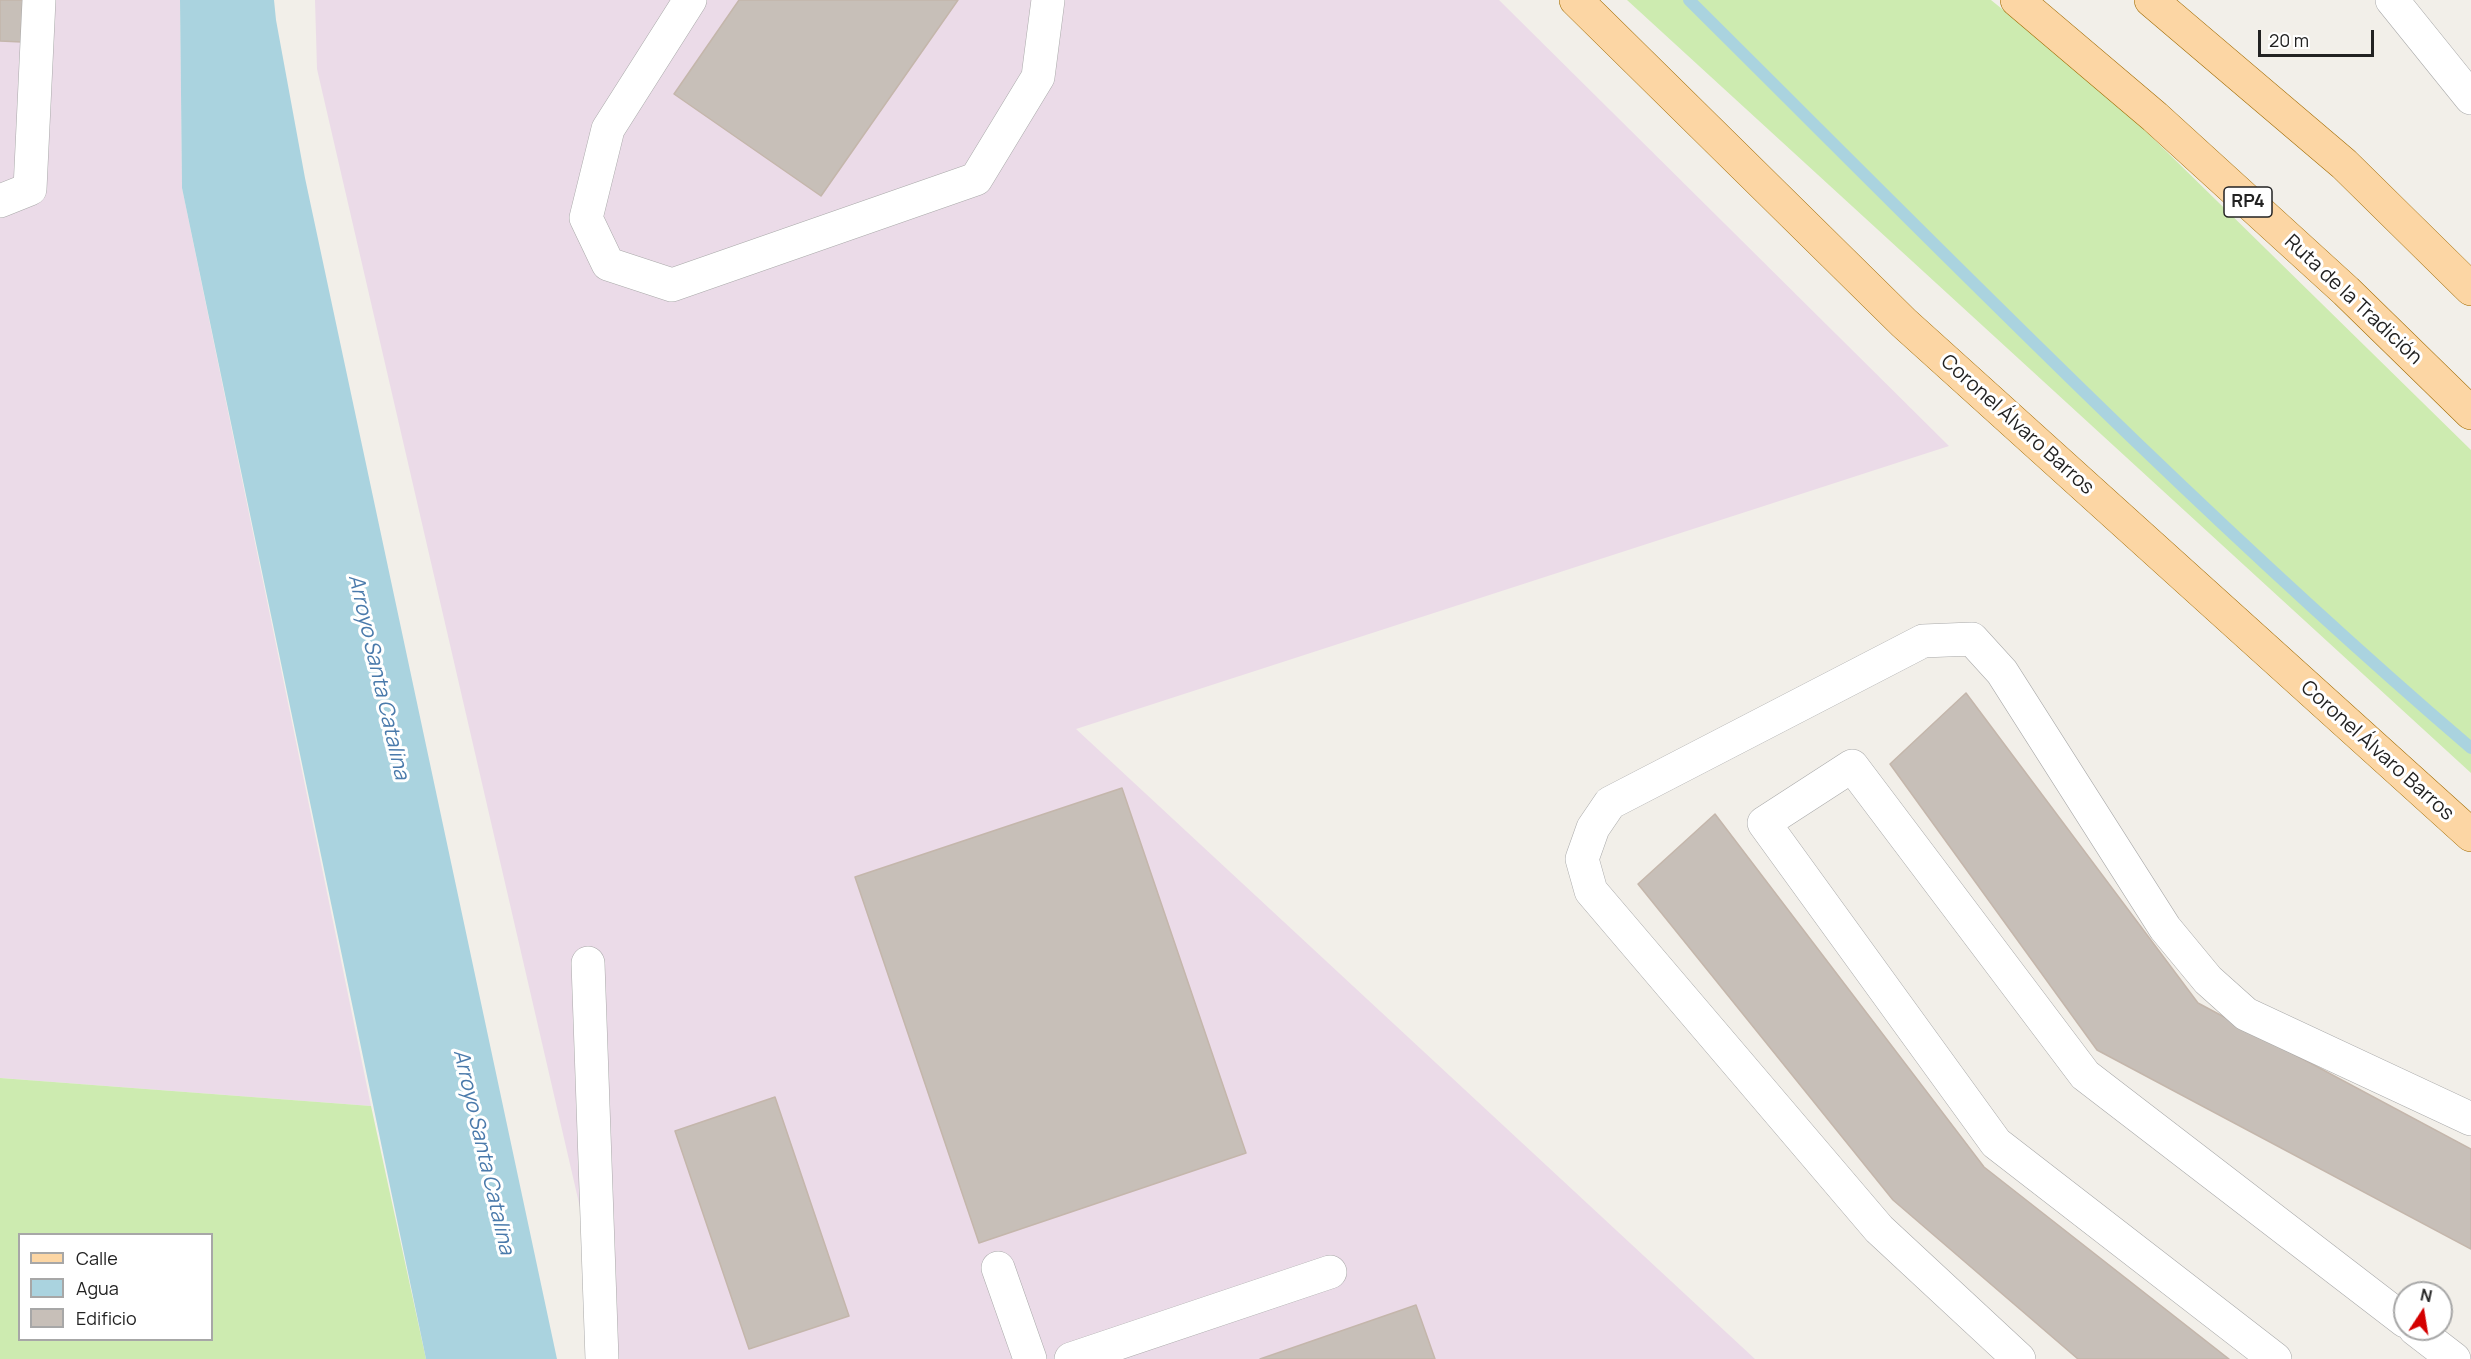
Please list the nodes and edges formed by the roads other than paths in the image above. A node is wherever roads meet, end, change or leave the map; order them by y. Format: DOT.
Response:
graph roads {
  1 [pos="39,0"];
  2 [pos="690,0"];
  3 [pos="1048,0"];
  4 [pos="1576,0"];
  5 [pos="2017,0"];
  6 [pos="2151,0"];
  7 [pos="2392,0"];
  8 [pos="2471,98"];
  9 [pos="0,201"];
  10 [pos="2471,289"];
  11 [pos="2471,413"];
  12 [pos="2471,835"];
  13 [pos="588,963"];
  14 [pos="2471,1119"];
  15 [pos="998,1268"];
  16 [pos="1330,1272"];
  17 [pos="2393,1313"];
  18 [pos="2431,1341"];
  19 [pos="602,1359"];
  20 [pos="1030,1359"];
  21 [pos="1071,1359"];
  22 [pos="2019,1359"];
  23 [pos="2275,1359"];
  24 [pos="2454,1359"];
  1 -- 9 [label="lane"];
  2 -- 3 [label="lane"];
  4 -- 12 [label="main road, Coronel Álvaro Barros"];
  5 -- 11 [label="main road, Ruta de la Tradición / RP4"];
  6 -- 10 [label="main road"];
  7 -- 8 [label="lane"];
  13 -- 19 [label="lane"];
  14 -- 22 [label="lane"];
  15 -- 20 [label="lane"];
  16 -- 21 [label="lane"];
  17 -- 23 [label="lane"];
  18 -- 24 [label="lane"];
}
